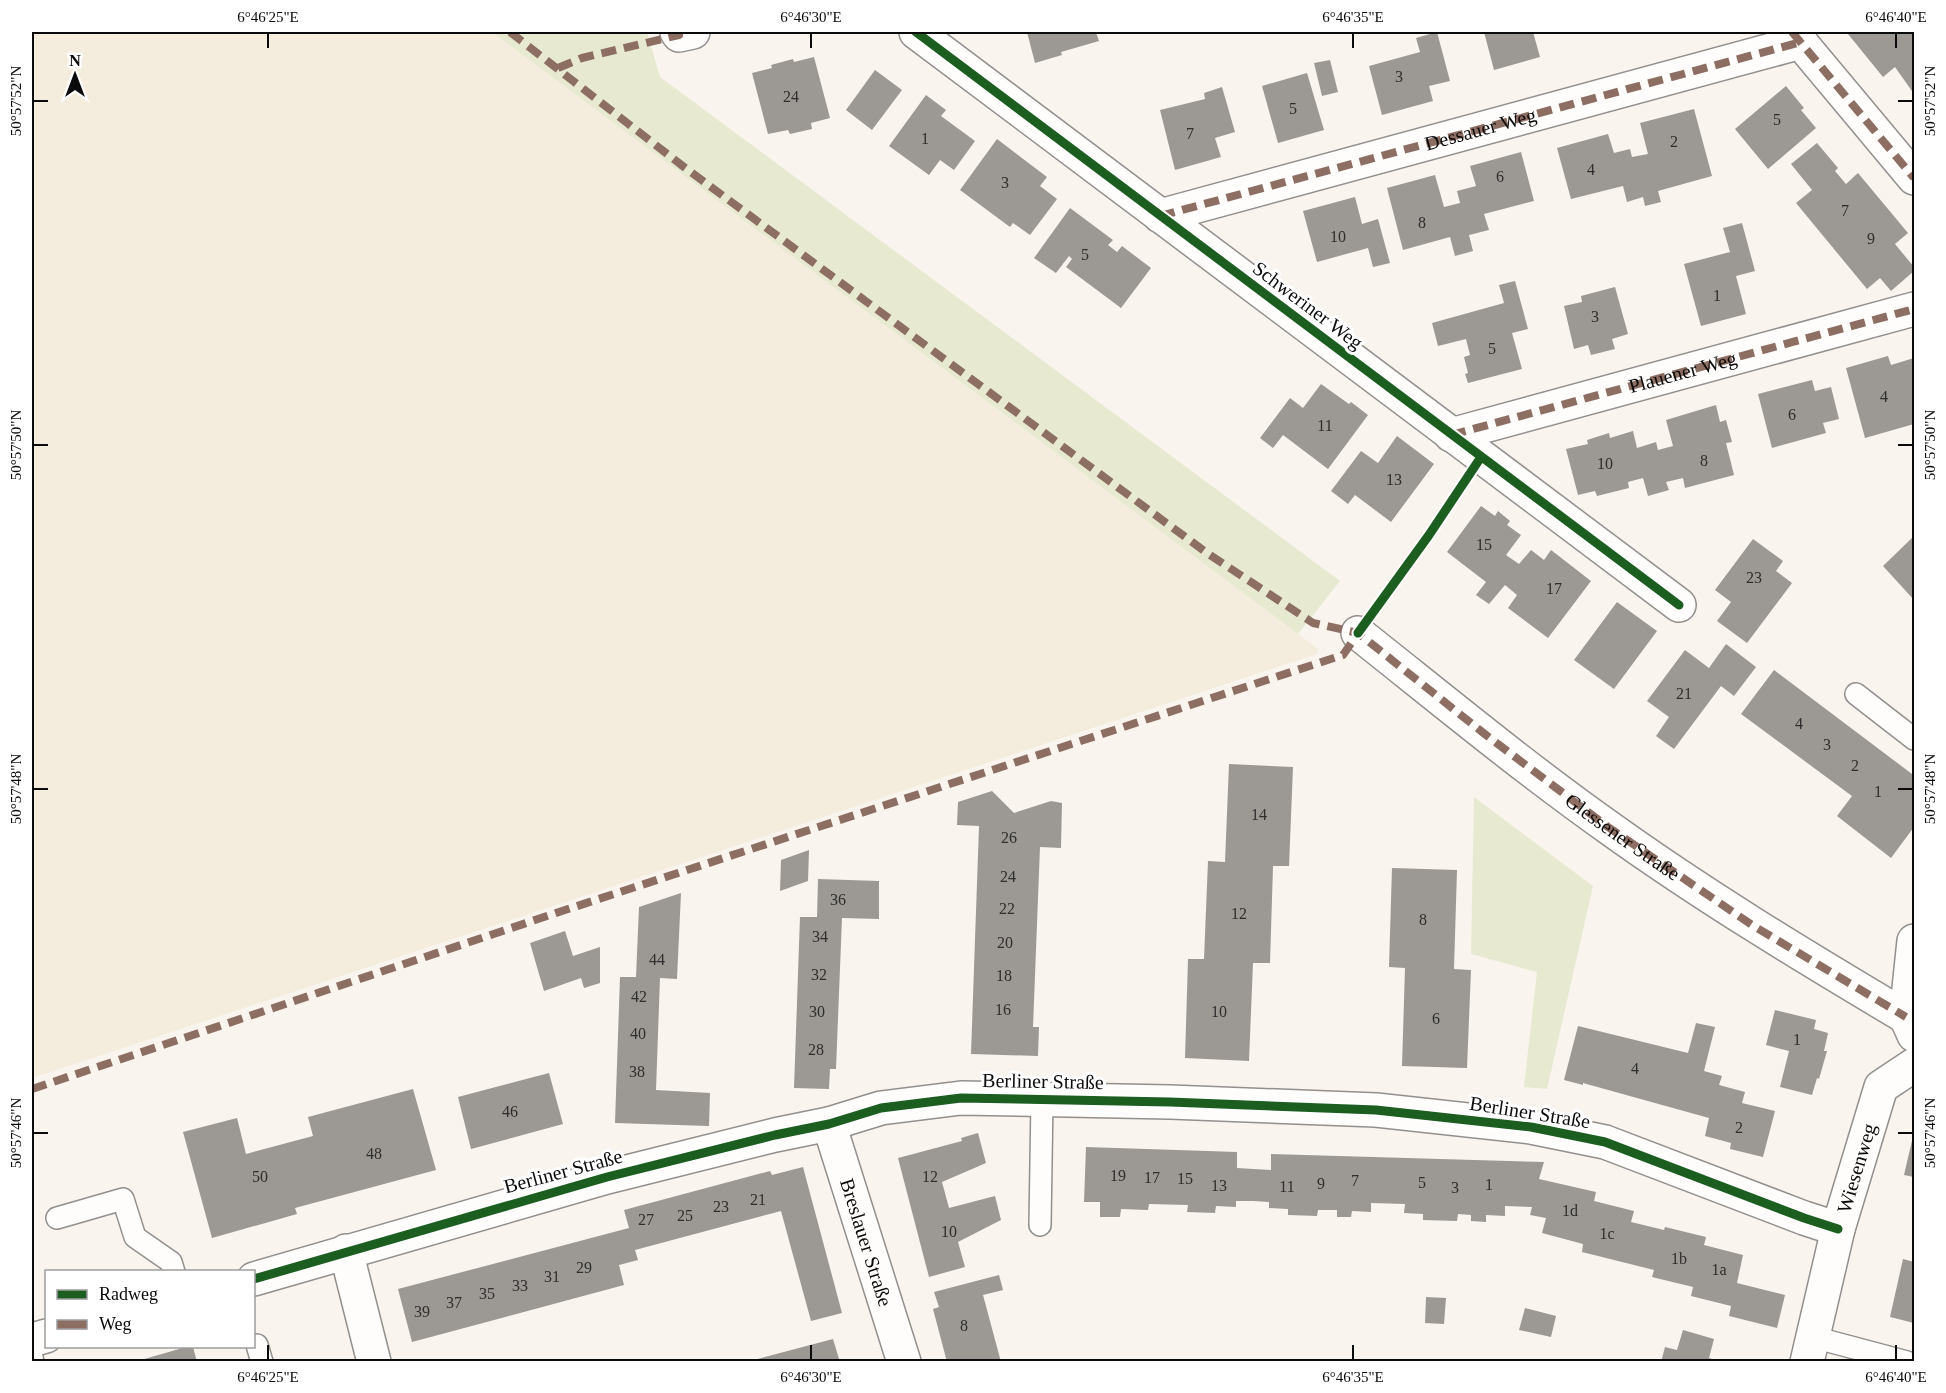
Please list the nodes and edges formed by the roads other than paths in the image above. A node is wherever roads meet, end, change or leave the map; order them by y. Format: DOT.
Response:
graph roads {
  1 [pos="916,32"];
  2 [pos="1797,37"];
  3 [pos="1914,178"];
  4 [pos="1160,216"];
  5 [pos="1914,309"];
  6 [pos="1451,435"];
  7 [pos="1679,605"];
  8 [pos="1358,633"];
  9 [pos="1856,694"];
  10 [pos="1914,739"];
  11 [pos="1914,940"];
  12 [pos="1910,1027"];
  13 [pos="1914,1065"];
  14 [pos="1042,1100"];
  15 [pos="829,1124"];
  16 [pos="57,1218"];
  17 [pos="1040,1225"];
  18 [pos="1838,1229"];
  19 [pos="346,1251"];
  20 [pos="173,1270"];
  21 [pos="255,1279"];
  22 [pos="1810,1349"];
  23 [pos="374,1362"];
  24 [pos="904,1362"];
  25 [pos="1907,1362"];
  1 -- 4 [label="street, Schweriner Weg"];
  2 -- 3 [label="street"];
  2 -- 4 [label="street, Dessauer Weg"];
  4 -- 6 [label="street, Schweriner Weg"];
  5 -- 6 [label="street, Plauener Weg"];
  6 -- 7 [label="street, Schweriner Weg"];
  8 -- 12 [label="street, Glessener Straße"];
  9 -- 10 [label="lane"];
  11 -- 12 [label="street"];
  13 -- 18 [label="street, Wiesenweg"];
  14 -- 15 [label="street, Berliner Straße"];
  14 -- 17 [label="lane"];
  14 -- 18 [label="street, Berliner Straße"];
  15 -- 19 [label="street, Berliner Straße"];
  15 -- 24 [label="street, Breslauer Straße"];
  16 -- 20 [label="lane"];
  18 -- 22 [label="street, Wiesenweg"];
  19 -- 21 [label="street, Berliner Straße"];
  19 -- 23 [label="street"];
  22 -- 25 [label="lane"];
}
